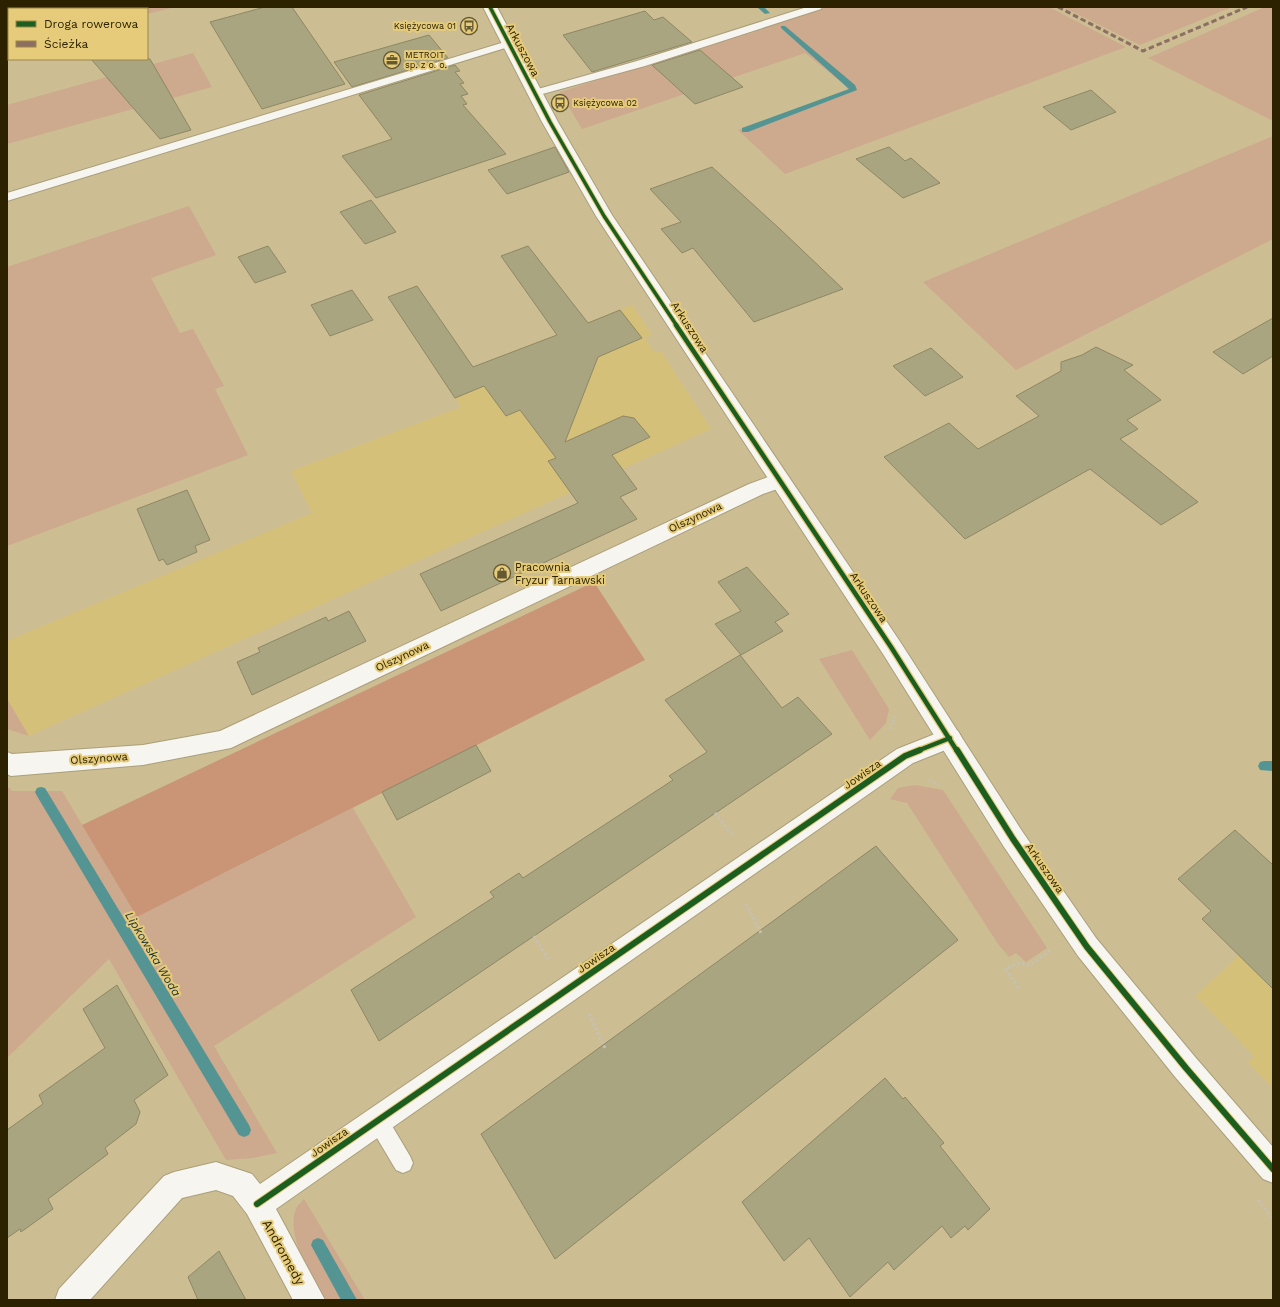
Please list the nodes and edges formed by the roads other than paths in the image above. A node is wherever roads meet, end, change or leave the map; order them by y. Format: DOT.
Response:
graph roads {
  1 [pos="490,7"];
  2 [pos="817,7"];
  3 [pos="508,44"];
  4 [pos="535,93"];
  5 [pos="7,197"];
  6 [pos="780,481"];
  7 [pos="950,738"];
  8 [pos="7,763"];
  9 [pos="378,1121"];
  10 [pos="403,1163"];
  11 [pos="1273,1169"];
  12 [pos="257,1204"];
  13 [pos="70,1300"];
  14 [pos="310,1300"];
  1 -- 3 [label="main road, Arkuszowa"];
  2 -- 4 [label="lane"];
  3 -- 4 [label="main road, Arkuszowa"];
  3 -- 5 [label="lane"];
  4 -- 6 [label="main road, Arkuszowa"];
  6 -- 7 [label="main road, Arkuszowa"];
  6 -- 8 [label="main road, Olszynowa"];
  7 -- 9 [label="main road, Jowisza"];
  7 -- 11 [label="main road, Arkuszowa"];
  9 -- 10 [label="lane"];
  9 -- 12 [label="main road, Jowisza"];
  12 -- 13 [label="main road"];
  12 -- 14 [label="main road, Andromedy"];
}
